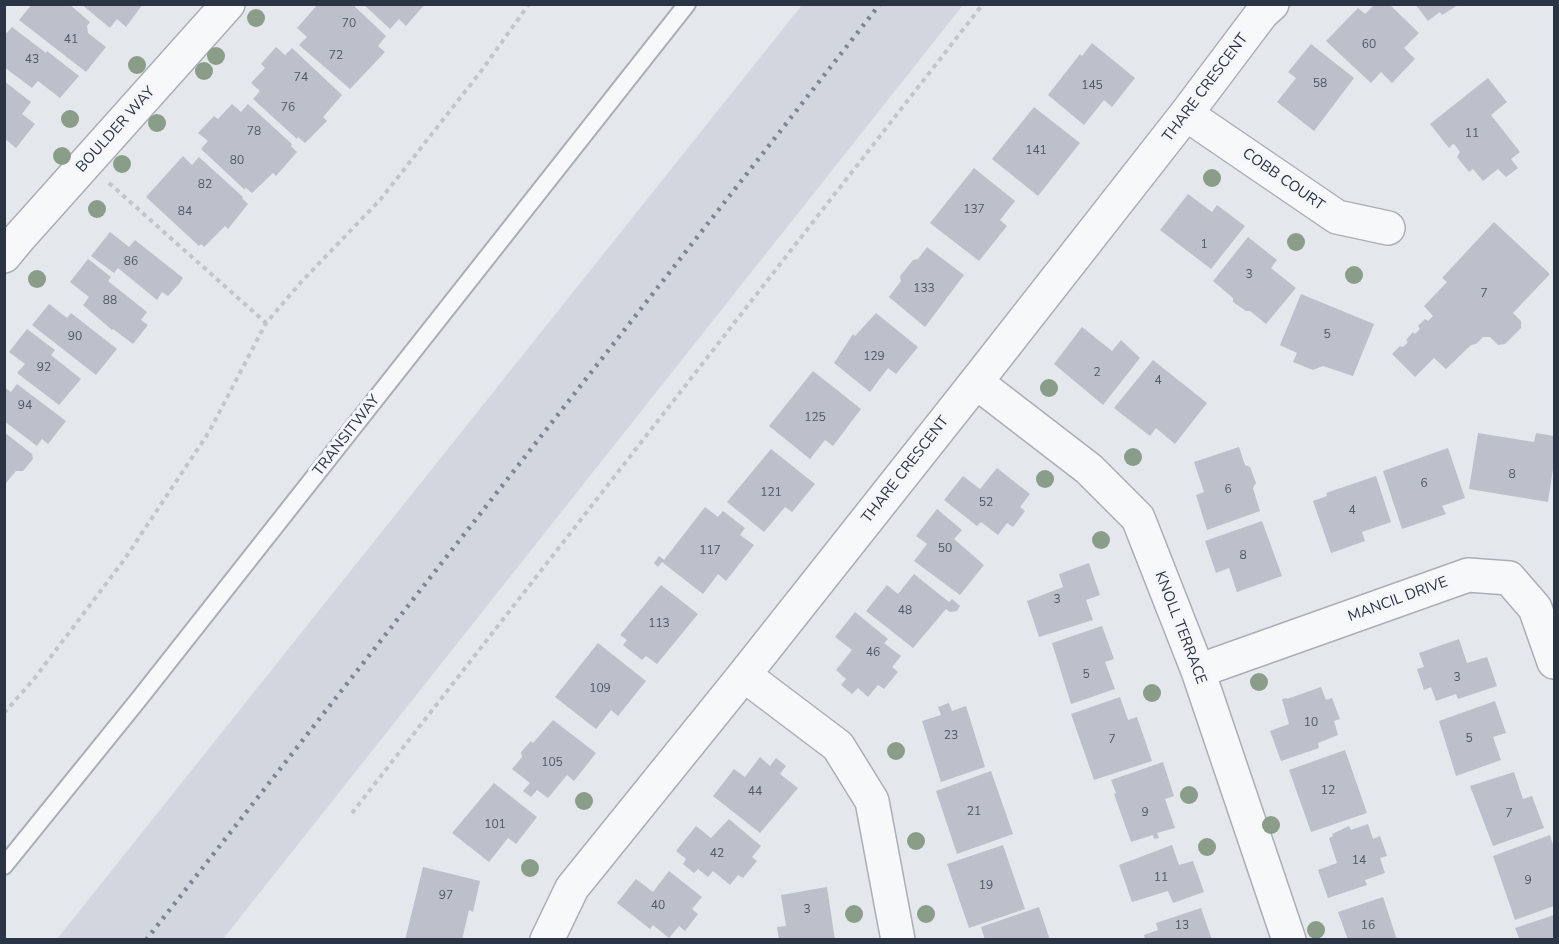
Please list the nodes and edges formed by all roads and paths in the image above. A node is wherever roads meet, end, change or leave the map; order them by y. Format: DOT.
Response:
graph roads {
  1 [pos="228,4"];
  2 [pos="530,4"];
  3 [pos="687,4"];
  4 [pos="982,4"];
  5 [pos="1272,4"];
  6 [pos="1186,114"];
  7 [pos="86,163"];
  8 [pos="1388,228"];
  9 [pos="4,256"];
  10 [pos="266,323"];
  11 [pos="976,382"];
  12 [pos="1554,662"];
  13 [pos="1198,671"];
  14 [pos="744,675"];
  15 [pos="4,713"];
  16 [pos="352,813"];
  17 [pos="4,866"];
  18 [pos="547,939"];
  19 [pos="898,939"];
  20 [pos="1289,939"];
  1 -- 7 [label="street, BOULDER WAY"];
  2 -- 10 [label="path"];
  3 -- 17 [label="lane, TRANSITWAY"];
  4 -- 16 [label="path"];
  5 -- 6 [label="street, THARE CRESCENT"];
  6 -- 8 [label="street, COBB COURT"];
  6 -- 11 [label="street, THARE CRESCENT"];
  7 -- 9 [label="street, BOULDER WAY"];
  7 -- 10 [label="path"];
  10 -- 15 [label="path"];
  11 -- 13 [label="street, KNOLL TERRACE"];
  11 -- 14 [label="street, THARE CRESCENT"];
  12 -- 13 [label="street, MANCIL DRIVE"];
  13 -- 20 [label="street, KNOLL TERRACE"];
  14 -- 18 [label="street, THARE CRESCENT"];
  14 -- 19 [label="street"];
}
